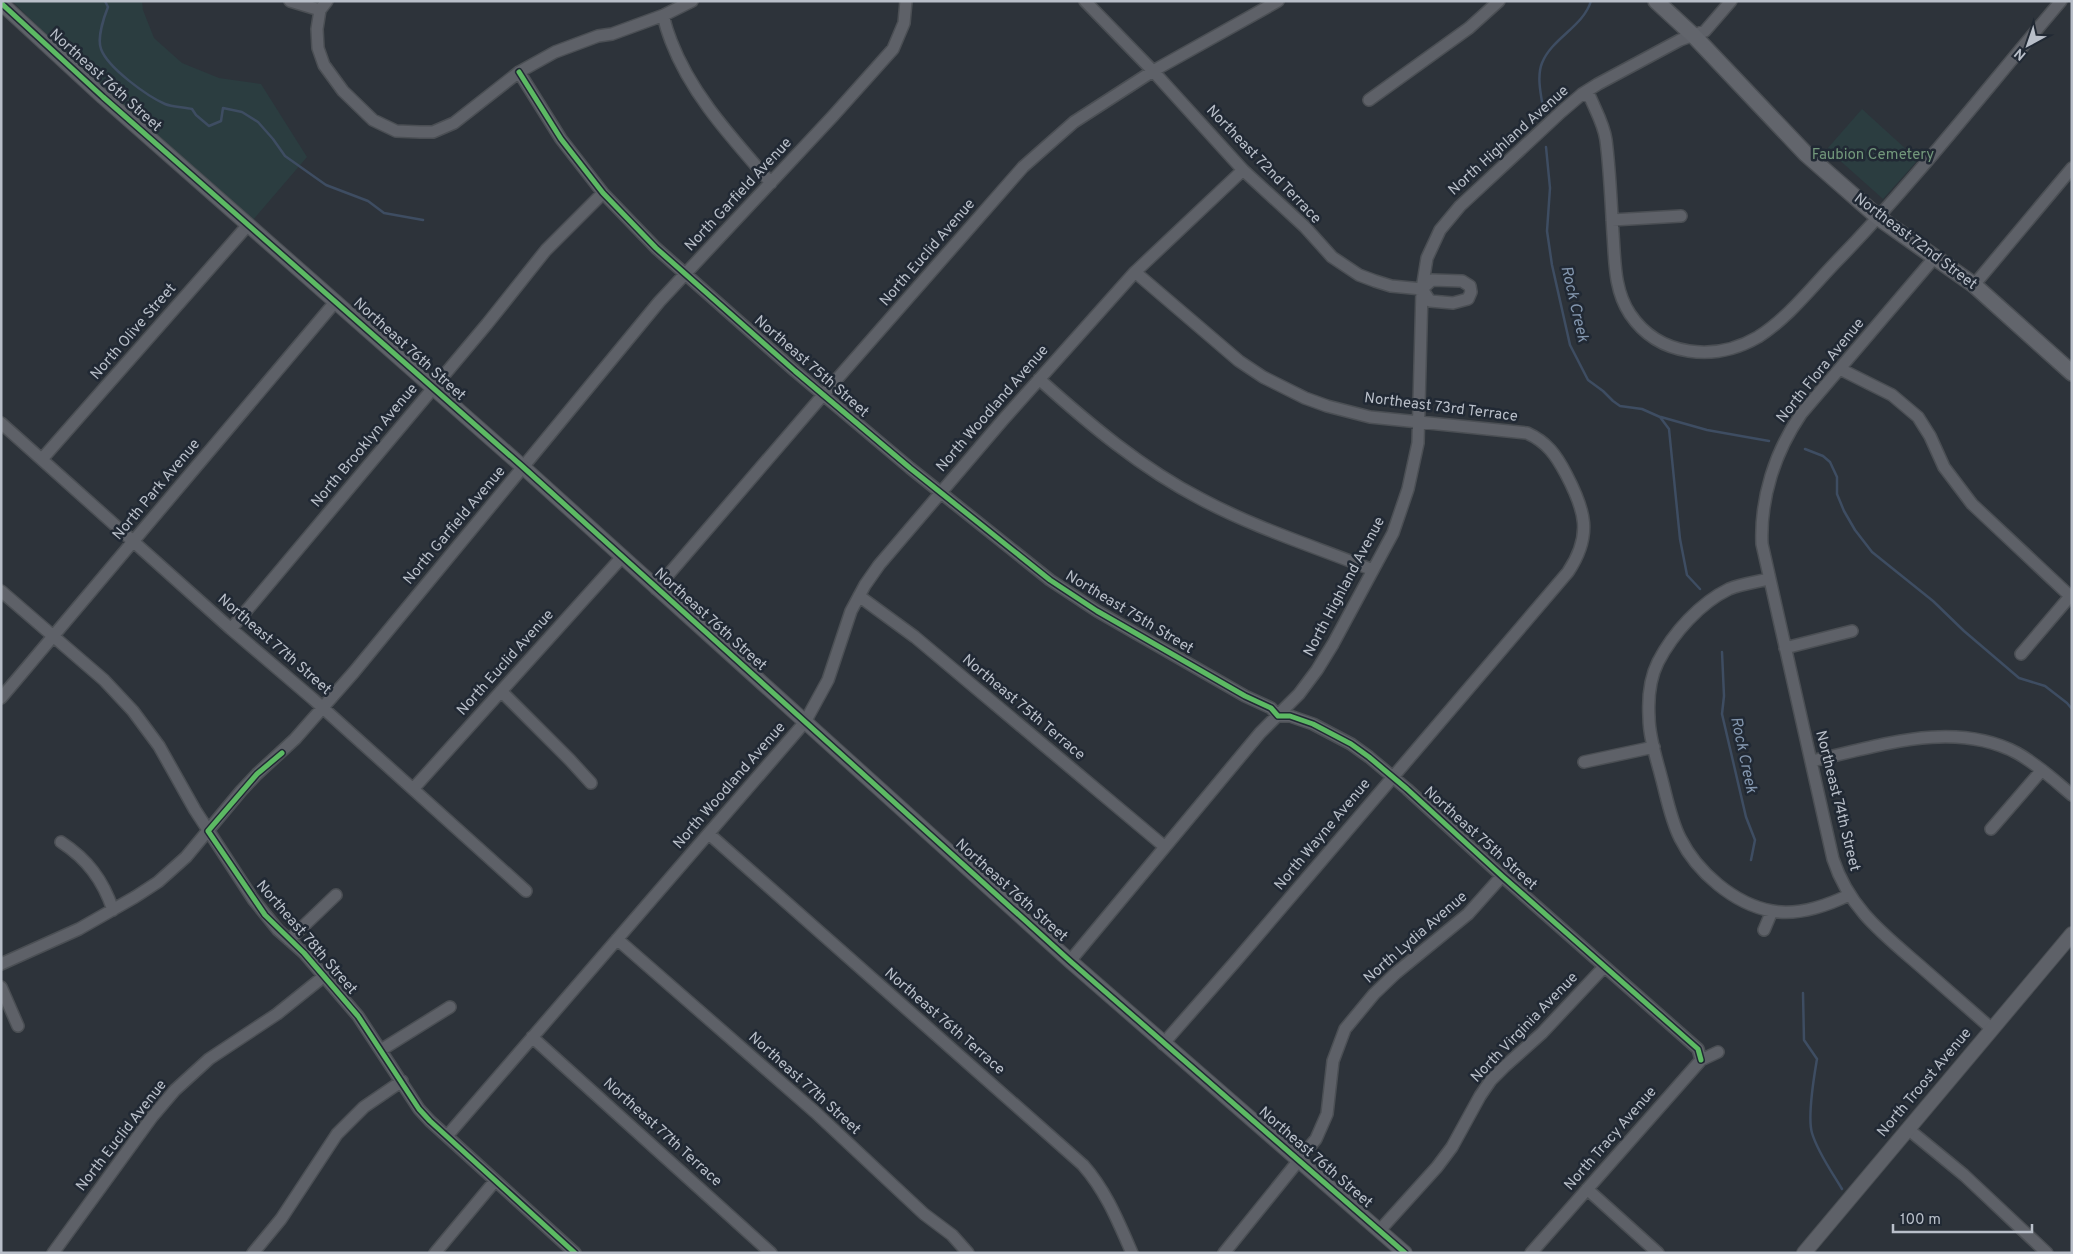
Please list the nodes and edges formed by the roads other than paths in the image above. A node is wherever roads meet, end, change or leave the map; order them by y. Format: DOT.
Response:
graph roads {
  1 [pos="290,1"];
  2 [pos="692,1"];
  3 [pos="906,1"];
  4 [pos="1085,1"];
  5 [pos="1278,1"];
  6 [pos="1499,1"];
  7 [pos="1656,1"];
  8 [pos="1731,1"];
  9 [pos="2061,1"];
  10 [pos="1,3"];
  11 [pos="324,6"];
  12 [pos="664,15"];
  13 [pos="1694,36"];
  14 [pos="1153,71"];
  15 [pos="518,72"];
  16 [pos="1582,94"];
  17 [pos="1369,100"];
  18 [pos="2072,168"];
  19 [pos="1243,170"];
  20 [pos="771,183"];
  21 [pos="603,193"];
  22 [pos="1681,216"];
  23 [pos="1879,218"];
  24 [pos="1612,220"];
  25 [pos="248,225"];
  26 [pos="1935,257"];
  27 [pos="1135,272"];
  28 [pos="686,274"];
  29 [pos="1974,285"];
  30 [pos="1422,289"];
  31 [pos="336,301"];
  32 [pos="1840,369"];
  33 [pos="2072,373"];
  34 [pos="1039,379"];
  35 [pos="433,388"];
  36 [pos="823,395"];
  37 [pos="1420,421"];
  38 [pos="1,423"];
  39 [pos="42,459"];
  40 [pos="523,467"];
  41 [pos="941,492"];
  42 [pos="1583,523"];
  43 [pos="134,541"];
  44 [pos="622,557"];
  45 [pos="1373,570"];
  46 [pos="1769,580"];
  47 [pos="656,589"];
  48 [pos="1,591"];
  49 [pos="2071,595"];
  50 [pos="859,596"];
  51 [pos="231,629"];
  52 [pos="1852,631"];
  53 [pos="53,636"];
  54 [pos="1785,648"];
  55 [pos="2022,654"];
  56 [pos="501,691"];
  57 [pos="1,698"];
  58 [pos="323,708"];
  59 [pos="1278,716"];
  60 [pos="804,722"];
  61 [pos="1654,746"];
  62 [pos="1811,761"];
  63 [pos="1584,762"];
  64 [pos="2042,770"];
  65 [pos="1393,776"];
  66 [pos="591,783"];
  67 [pos="413,789"];
  68 [pos="2072,795"];
  69 [pos="1991,829"];
  70 [pos="208,831"];
  71 [pos="709,834"];
  72 [pos="61,842"];
  73 [pos="1165,846"];
  74 [pos="1502,876"];
  75 [pos="526,891"];
  76 [pos="336,895"];
  77 [pos="1849,895"];
  78 [pos="113,910"];
  79 [pos="1772,911"];
  80 [pos="1764,930"];
  81 [pos="2071,936"];
  82 [pos="289,940"];
  83 [pos="617,940"];
  84 [pos="1070,961"];
  85 [pos="1,964"];
  86 [pos="1604,967"];
  87 [pos="323,977"];
  88 [pos="1,987"];
  89 [pos="450,1007"];
  90 [pos="18,1026"];
  91 [pos="1992,1029"];
  92 [pos="532,1037"];
  93 [pos="1163,1044"];
  94 [pos="381,1050"];
  95 [pos="1718,1052"];
  96 [pos="1701,1060"];
  97 [pos="402,1082"];
  98 [pos="1908,1129"];
  99 [pos="447,1136"];
  100 [pos="1299,1160"];
  101 [pos="495,1181"];
  102 [pos="1587,1189"];
  103 [pos="1380,1230"];
  104 [pos="52,1253"];
  105 [pos="252,1253"];
  106 [pos="435,1253"];
  107 [pos="575,1253"];
  108 [pos="771,1253"];
  109 [pos="968,1253"];
  110 [pos="1132,1253"];
  111 [pos="1224,1253"];
  112 [pos="1405,1253"];
  113 [pos="1531,1253"];
  114 [pos="1658,1253"];
  115 [pos="1804,1253"];
  116 [pos="2047,1253"];
  1 -- 11 [label="street"];
  2 -- 12 [label="street"];
  3 -- 20 [label="street, North Garfield Avenue"];
  4 -- 14 [label="street, Northeast 72nd Terrace"];
  5 -- 14 [label="street, North Euclid Avenue"];
  6 -- 17 [label="street"];
  7 -- 13 [label="main road, Northeast 72nd Street"];
  8 -- 13 [label="street, North Highland Avenue"];
  9 -- 23 [label="street"];
  10 -- 25 [label="street, Northeast 76th Street"];
  11 -- 15 [label="street"];
  12 -- 15 [label="street"];
  12 -- 20 [label="street"];
  13 -- 16 [label="street, North Highland Avenue"];
  13 -- 23 [label="main road, Northeast 72nd Street"];
  14 -- 19 [label="street, Northeast 72nd Terrace"];
  14 -- 36 [label="street, North Euclid Avenue"];
  15 -- 21 [label="street, Northeast 75th Street"];
  16 -- 24 [label="street"];
  16 -- 30 [label="street, North Highland Avenue"];
  18 -- 29 [label="street"];
  19 -- 27 [label="street, North Woodland Avenue"];
  19 -- 30 [label="street, Northeast 72nd Terrace"];
  20 -- 28 [label="street, North Garfield Avenue"];
  21 -- 28 [label="street, Northeast 75th Street"];
  21 -- 35 [label="street, North Brooklyn Avenue"];
  22 -- 24 [label="street"];
  23 -- 24 [label="street"];
  23 -- 26 [label="main road, Northeast 72nd Street"];
  25 -- 31 [label="street, Northeast 76th Street"];
  25 -- 39 [label="street, North Olive Street"];
  26 -- 29 [label="main road, Northeast 72nd Street"];
  26 -- 32 [label="street, North Flora Avenue"];
  27 -- 34 [label="street, North Woodland Avenue"];
  27 -- 37 [label="street, Northeast 73rd Terrace"];
  28 -- 36 [label="street, Northeast 75th Street"];
  28 -- 40 [label="street, North Garfield Avenue"];
  29 -- 33 [label="main road, Northeast 72nd Street"];
  30 -- 37 [label="street, North Highland Avenue"];
  31 -- 35 [label="street, Northeast 76th Street"];
  31 -- 43 [label="street, North Park Avenue"];
  32 -- 46 [label="street, North Flora Avenue"];
  32 -- 49 [label="street"];
  34 -- 41 [label="street, North Woodland Avenue"];
  34 -- 45 [label="street"];
  35 -- 40 [label="street, Northeast 76th Street"];
  35 -- 51 [label="street, North Brooklyn Avenue"];
  36 -- 41 [label="street, Northeast 75th Street"];
  36 -- 47 [label="street, North Euclid Avenue"];
  37 -- 42 [label="street, Northeast 73rd Terrace"];
  37 -- 45 [label="street, North Highland Avenue"];
  38 -- 39 [label="street, Northeast 77th Street"];
  39 -- 43 [label="street, Northeast 77th Street"];
  40 -- 44 [label="street, Northeast 76th Street"];
  40 -- 58 [label="street, North Garfield Avenue"];
  41 -- 50 [label="street, North Woodland Avenue"];
  41 -- 59 [label="street, Northeast 75th Street"];
  42 -- 65 [label="street, North Wayne Avenue"];
  43 -- 51 [label="street, Northeast 77th Street"];
  43 -- 53 [label="street, North Park Avenue"];
  44 -- 47 [label="street, Northeast 76th Street"];
  44 -- 56 [label="street, North Euclid Avenue"];
  45 -- 59 [label="street, North Highland Avenue"];
  46 -- 54 [label="street, Northeast 74th Street"];
  46 -- 61 [label="street"];
  47 -- 60 [label="street, Northeast 76th Street"];
  48 -- 53 [label="street, Northeast 78th Street"];
  49 -- 55 [label="street"];
  50 -- 60 [label="street, North Woodland Avenue"];
  50 -- 73 [label="street, Northeast 75th Terrace"];
  51 -- 58 [label="street, Northeast 77th Street"];
  52 -- 54 [label="street"];
  53 -- 57 [label="street, North Park Avenue"];
  53 -- 70 [label="street, Northeast 78th Street"];
  54 -- 62 [label="street, Northeast 74th Street"];
  56 -- 66 [label="street"];
  56 -- 67 [label="street, North Euclid Avenue"];
  58 -- 67 [label="street, Northeast 77th Street"];
  58 -- 70 [label="street, North Garfield Avenue"];
  59 -- 65 [label="street, Northeast 75th Street"];
  59 -- 73 [label="street, North Highland Avenue"];
  60 -- 71 [label="street, North Woodland Avenue"];
  60 -- 84 [label="street, Northeast 76th Street"];
  61 -- 63 [label="street"];
  61 -- 79 [label="street"];
  62 -- 64 [label="street"];
  62 -- 77 [label="street, Northeast 74th Street"];
  64 -- 68 [label="street"];
  64 -- 69 [label="street"];
  65 -- 74 [label="street, Northeast 75th Street"];
  65 -- 93 [label="street, North Wayne Avenue"];
  67 -- 75 [label="street, Northeast 77th Street"];
  70 -- 78 [label="street, North Garfield Avenue"];
  70 -- 82 [label="street, Northeast 78th Street"];
  71 -- 83 [label="street, North Woodland Avenue"];
  71 -- 110 [label="street, Northeast 76th Terrace"];
  72 -- 78 [label="street"];
  73 -- 84 [label="street, North Highland Avenue"];
  74 -- 86 [label="street, Northeast 75th Street"];
  74 -- 100 [label="street, North Lydia Avenue"];
  76 -- 82 [label="street, Northeast 78th Street"];
  77 -- 79 [label="street"];
  77 -- 91 [label="street, Northeast 74th Street"];
  78 -- 85 [label="street, North Garfield Avenue"];
  79 -- 80 [label="street"];
  81 -- 91 [label="street, North Troost Avenue"];
  82 -- 87 [label="street, Northeast 78th Street"];
  83 -- 92 [label="street, North Woodland Avenue"];
  83 -- 109 [label="street, Northeast 77th Street"];
  84 -- 93 [label="street, Northeast 76th Street"];
  86 -- 96 [label="street, Northeast 75th Street"];
  86 -- 103 [label="street, North Virginia Avenue"];
  87 -- 94 [label="street, Northeast 78th Street"];
  87 -- 104 [label="street, North Euclid Avenue"];
  88 -- 90 [label="street"];
  89 -- 94 [label="street"];
  91 -- 98 [label="street, North Troost Avenue"];
  92 -- 99 [label="street, North Woodland Avenue"];
  92 -- 108 [label="street, Northeast 77th Terrace"];
  93 -- 100 [label="street, Northeast 76th Street"];
  94 -- 97 [label="street, Northeast 78th Street"];
  95 -- 96 [label="street, North Tracy Avenue"];
  96 -- 102 [label="street, North Tracy Avenue"];
  97 -- 99 [label="street, Northeast 78th Street"];
  97 -- 105 [label="street"];
  98 -- 115 [label="street, North Troost Avenue"];
  98 -- 116 [label="street"];
  99 -- 101 [label="street, Northeast 78th Street"];
  100 -- 103 [label="street, Northeast 76th Street"];
  100 -- 111 [label="street, North Lydia Avenue"];
  101 -- 106 [label="street"];
  101 -- 107 [label="street, Northeast 78th Street"];
  102 -- 113 [label="street, North Tracy Avenue"];
  102 -- 114 [label="street"];
  103 -- 112 [label="street, Northeast 76th Street"];
}
